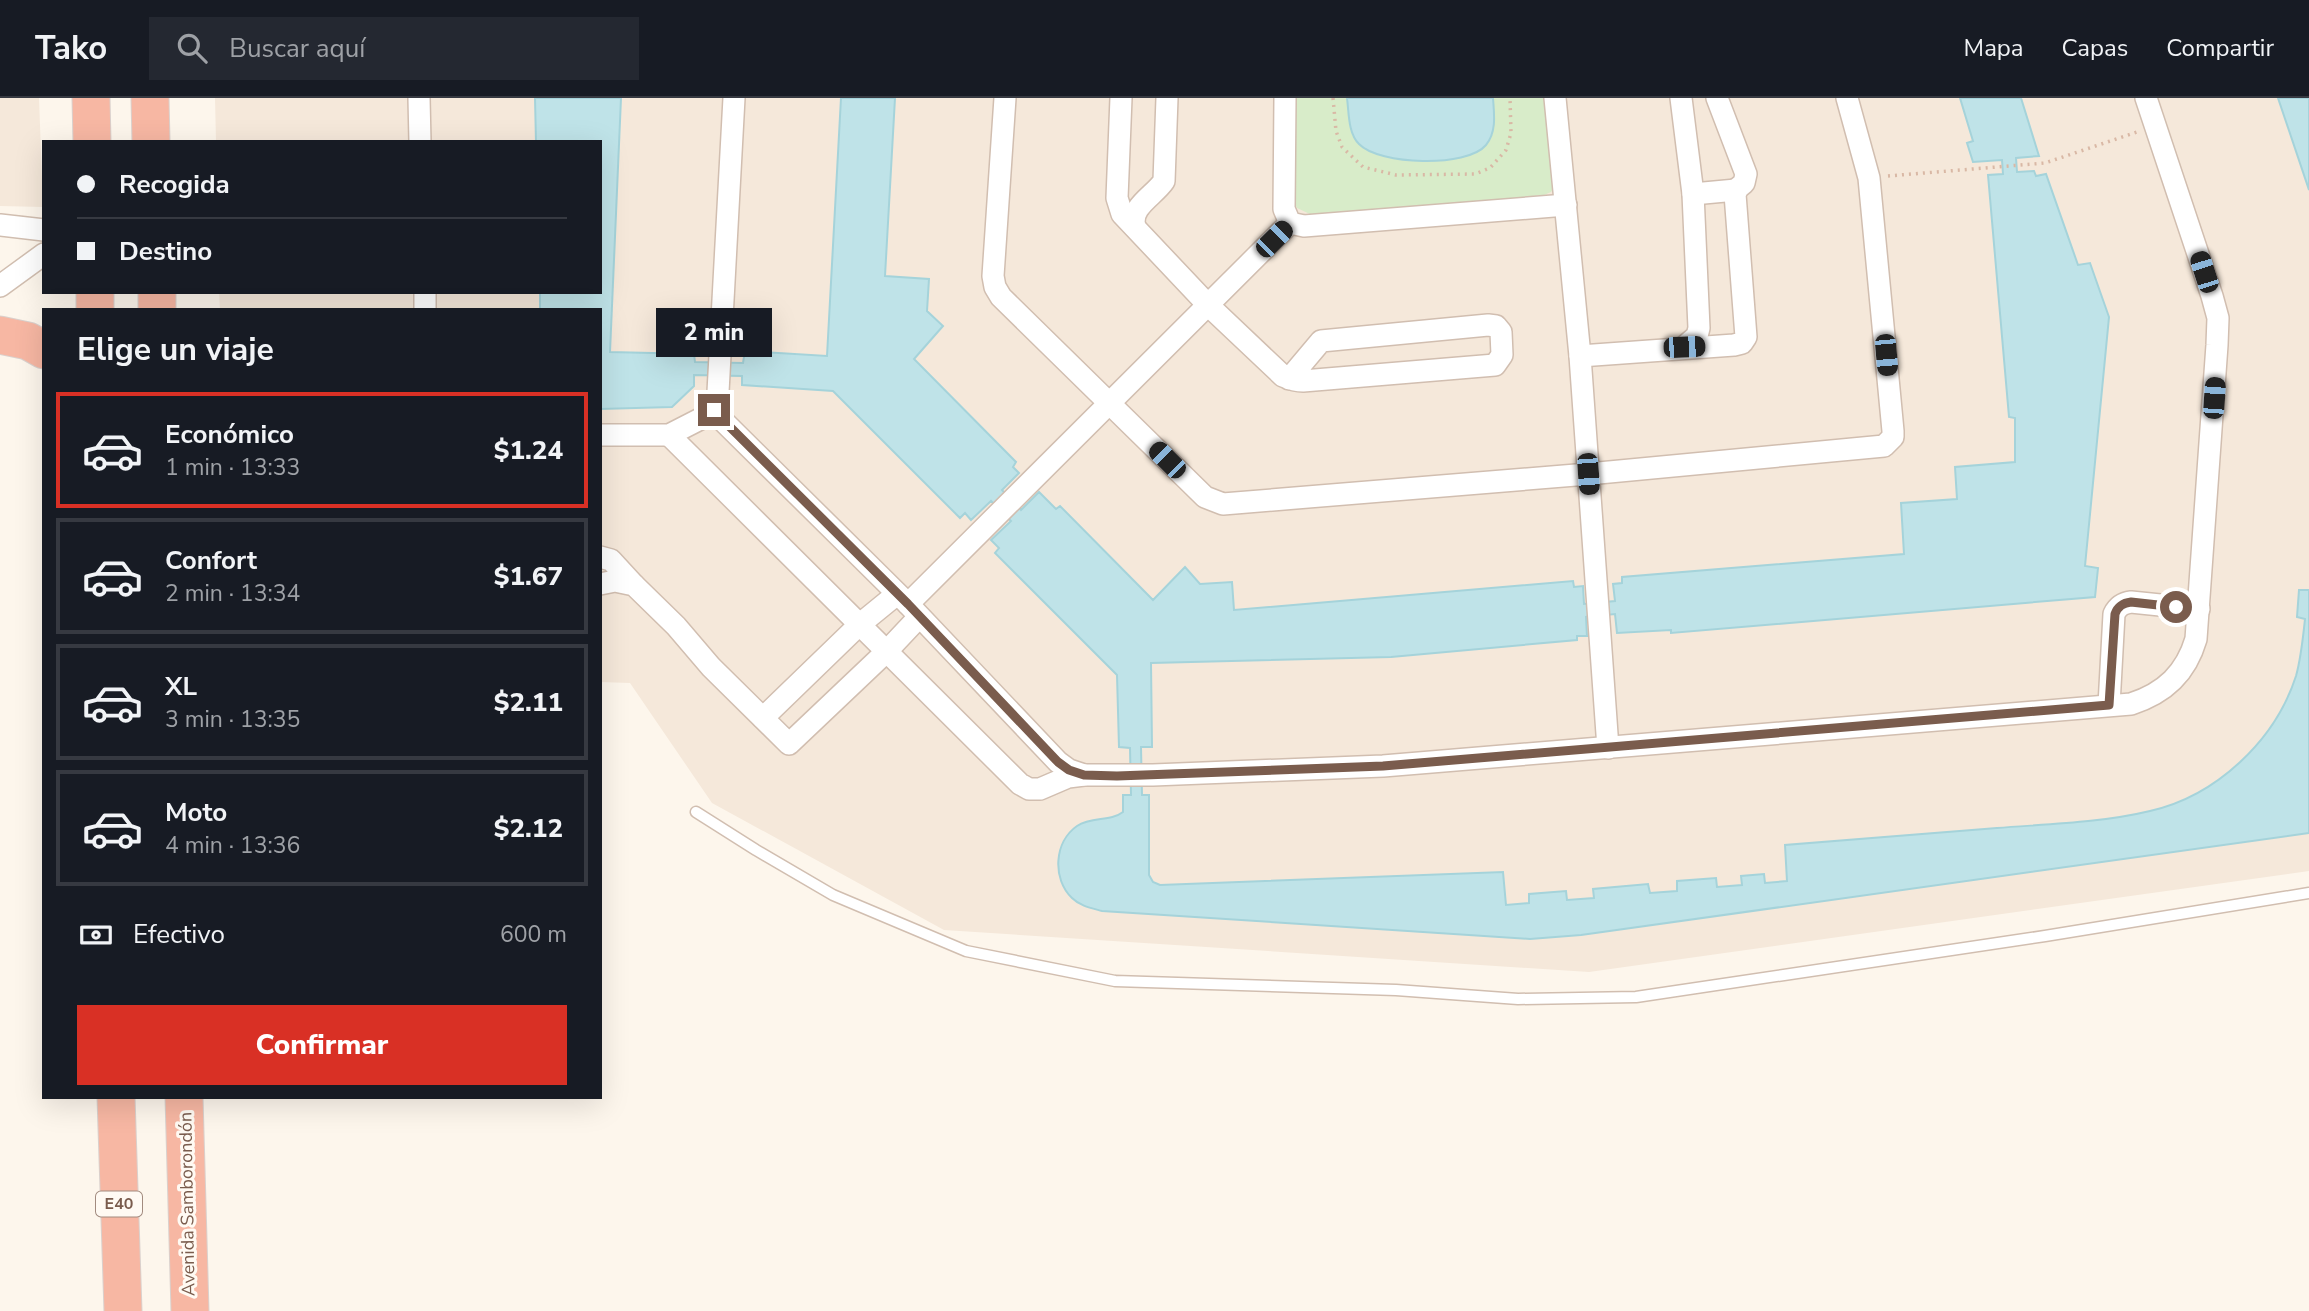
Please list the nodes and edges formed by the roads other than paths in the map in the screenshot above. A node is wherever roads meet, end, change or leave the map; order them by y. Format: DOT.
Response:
graph roads {
  1 [pos="91,98"];
  2 [pos="150,98"];
  3 [pos="419,98"];
  4 [pos="734,98"];
  5 [pos="1005,98"];
  6 [pos="1121,98"];
  7 [pos="1167,98"];
  8 [pos="1285,98"];
  9 [pos="1555,98"];
  10 [pos="1681,98"];
  11 [pos="1717,98"];
  12 [pos="1847,98"];
  13 [pos="2146,98"];
  14 [pos="92,140"];
  15 [pos="151,140"];
  16 [pos="420,140"];
  17 [pos="1736,191"];
  18 [pos="1693,194"];
  19 [pos="1566,205"];
  20 [pos="1290,223"];
  21 [pos="0,225"];
  22 [pos="1135,227"];
  23 [pos="42,230"];
  24 [pos="42,255"];
  25 [pos="0,286"];
  26 [pos="1208,304"];
  27 [pos="0,334"];
  28 [pos="1684,347"];
  29 [pos="42,348"];
  30 [pos="1580,356"];
  31 [pos="1289,379"];
  32 [pos="1110,403"];
  33 [pos="713,414"];
  34 [pos="602,435"];
  35 [pos="669,435"];
  36 [pos="1588,474"];
  37 [pos="602,558"];
  38 [pos="602,584"];
  39 [pos="634,585"];
  40 [pos="908,605"];
  41 [pos="2199,608"];
  42 [pos="859,625"];
  43 [pos="886,652"];
  44 [pos="2109,705"];
  45 [pos="763,718"];
  46 [pos="1608,748"];
  47 [pos="1084,775"];
  48 [pos="696,812"];
  49 [pos="2309,893"];
  50 [pos="116,1099"];
  51 [pos="184,1099"];
  52 [pos="123,1311"];
  53 [pos="190,1311"];
  1 -- 14 [label="highway"];
  2 -- 15 [label="highway"];
  3 -- 16 [label="street"];
  4 -- 33 [label="street"];
  5 -- 32 [label="street"];
  6 -- 22 [label="street"];
  7 -- 22 [label="street"];
  8 -- 20 [label="street"];
  9 -- 19 [label="street"];
  10 -- 18 [label="street"];
  11 -- 17 [label="street"];
  12 -- 36 [label="street"];
  13 -- 41 [label="street"];
  17 -- 18 [label="street"];
  17 -- 28 [label="street"];
  18 -- 28 [label="street"];
  19 -- 20 [label="street"];
  19 -- 30 [label="street"];
  20 -- 26 [label="street"];
  21 -- 23 [label="street"];
  22 -- 26 [label="street"];
  24 -- 25 [label="street"];
  26 -- 31 [label="street"];
  26 -- 32 [label="street"];
  27 -- 29 [label="highway"];
  28 -- 30 [label="street"];
  30 -- 36 [label="street"];
  31 -- 31 [label="street"];
  32 -- 36 [label="street"];
  32 -- 40 [label="street"];
  33 -- 35 [label="street"];
  33 -- 40 [label="street"];
  34 -- 35 [label="street"];
  35 -- 42 [label="street"];
  36 -- 46 [label="street"];
  37 -- 39 [label="street"];
  38 -- 39 [label="street"];
  39 -- 45 [label="street"];
  40 -- 42 [label="street"];
  40 -- 43 [label="street"];
  40 -- 47 [label="street"];
  41 -- 44 [label="street"];
  41 -- 44 [label="street"];
  42 -- 43 [label="street"];
  42 -- 45 [label="street"];
  43 -- 45 [label="street"];
  43 -- 47 [label="street"];
  44 -- 46 [label="street"];
  46 -- 47 [label="street"];
  48 -- 49 [label="lane"];
  50 -- 52 [label="highway, E40"];
  51 -- 53 [label="highway, Avenida Samborondón"];
}
